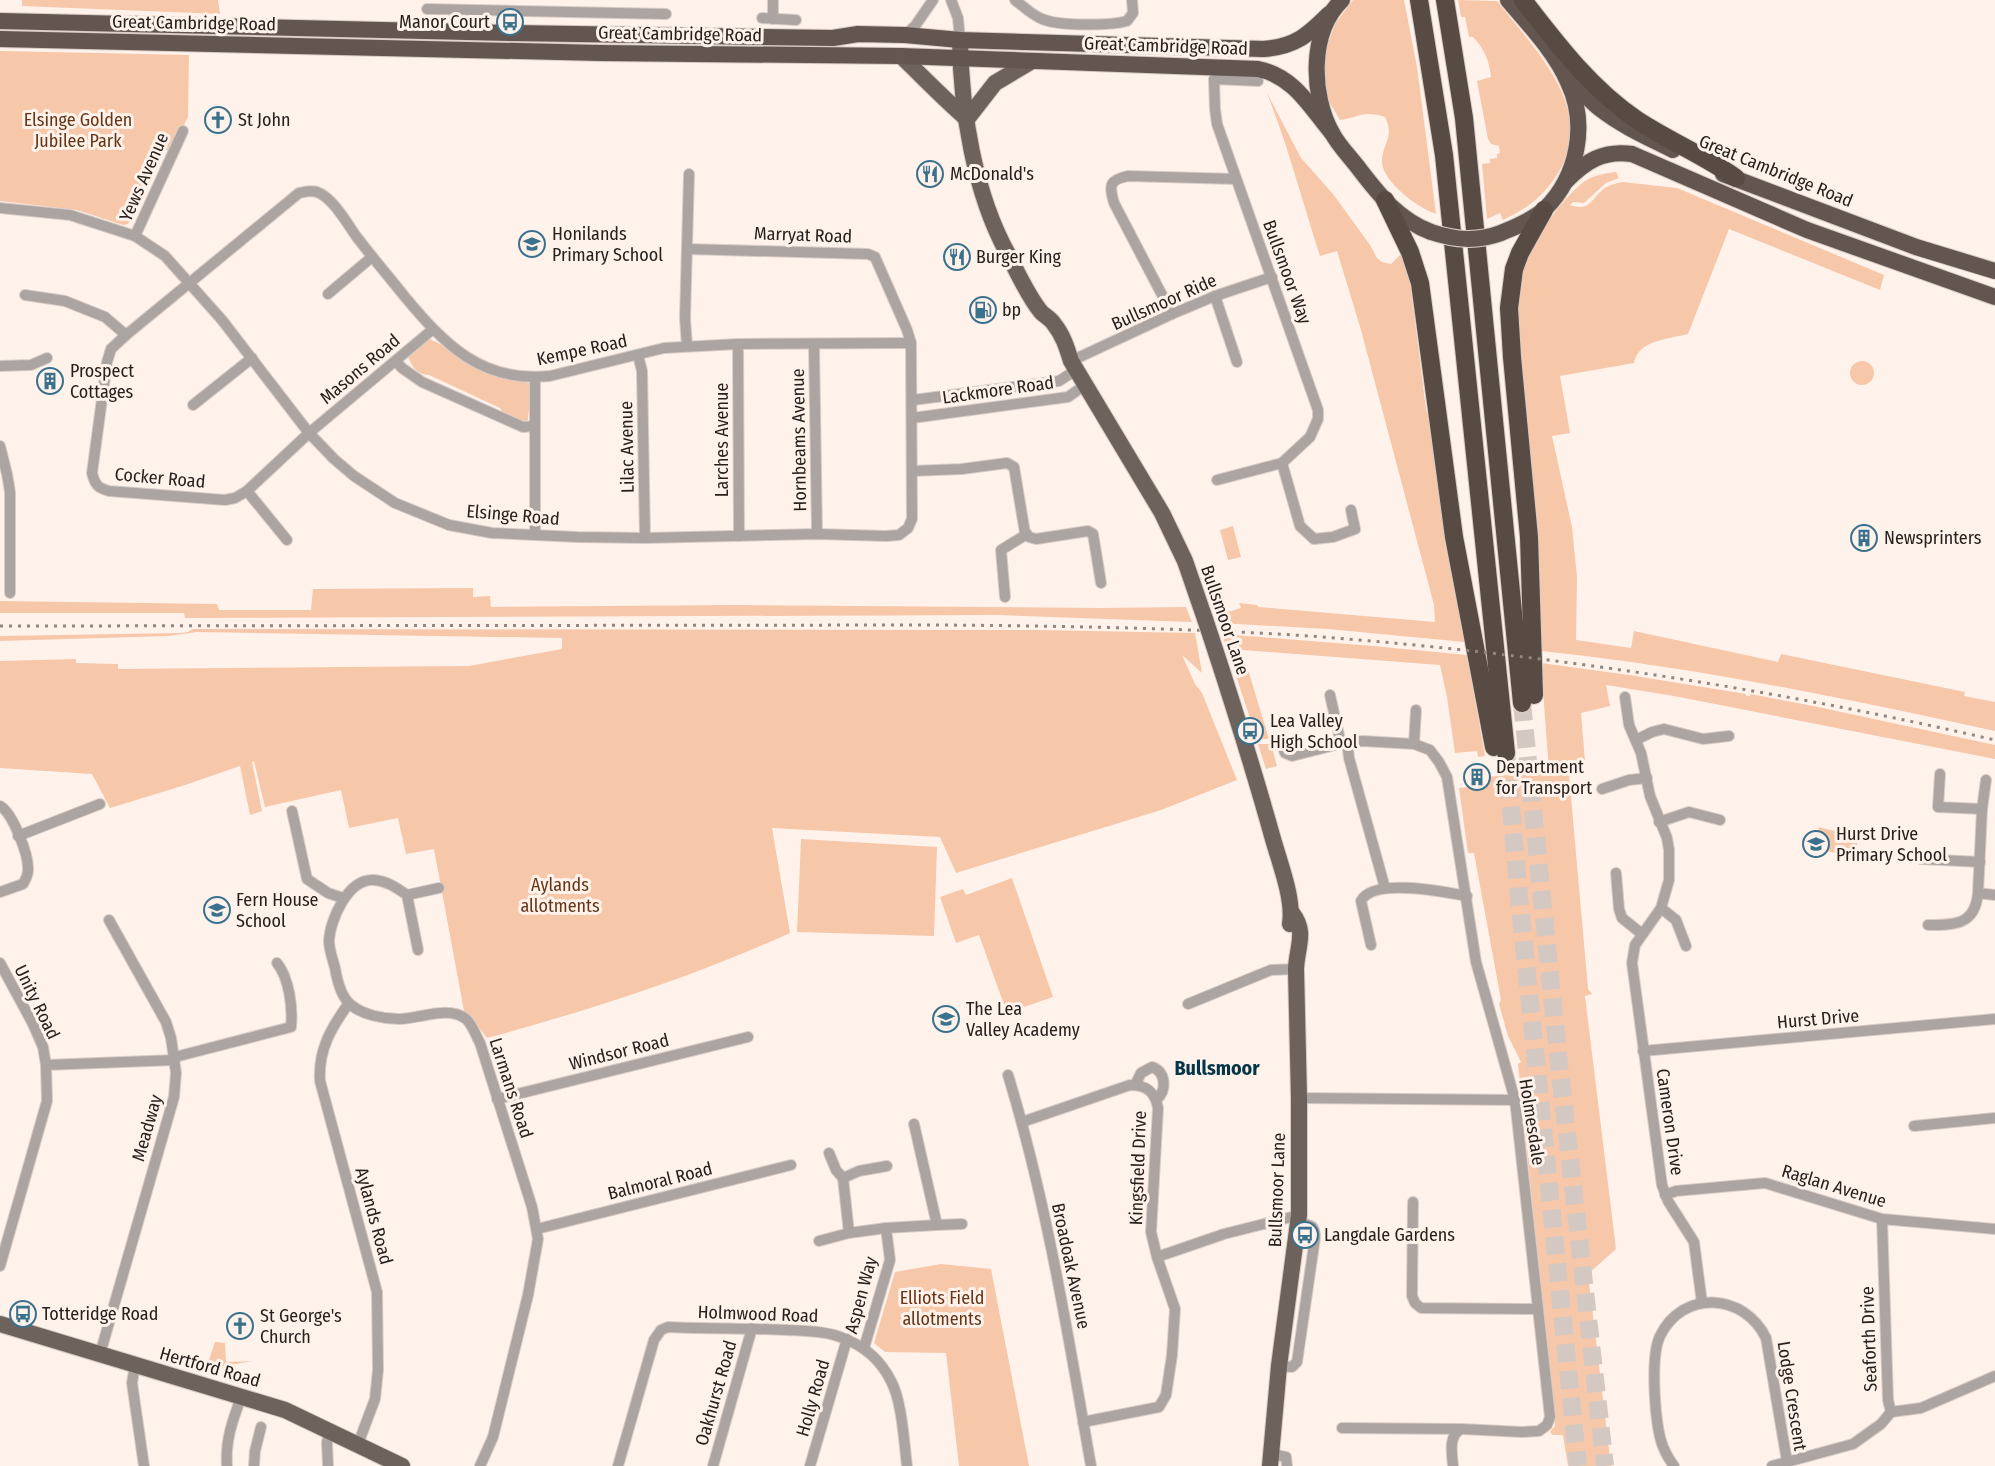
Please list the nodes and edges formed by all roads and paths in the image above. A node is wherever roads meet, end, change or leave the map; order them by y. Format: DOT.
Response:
graph roads {
  1 [pos="590,0"];
  2 [pos="773,0"];
  3 [pos="933,0"];
  4 [pos="1015,0"];
  5 [pos="1132,0"];
  6 [pos="1342,0"];
  7 [pos="1419,0"];
  8 [pos="1445,0"];
  9 [pos="1509,0"];
  10 [pos="1523,0"];
  11 [pos="955,1"];
  12 [pos="500,5"];
  13 [pos="427,9"];
  14 [pos="590,12"];
  15 [pos="666,14"];
  16 [pos="1329,14"];
  17 [pos="796,20"];
  18 [pos="0,21"];
  19 [pos="905,35"];
  20 [pos="833,38"];
  21 [pos="0,39"];
  22 [pos="960,40"];
  23 [pos="901,56"];
  24 [pos="960,59"];
  25 [pos="1032,61"];
  26 [pos="1089,62"];
  27 [pos="1563,71"];
  28 [pos="1258,81"];
  29 [pos="967,119"];
  30 [pos="183,131"];
  31 [pos="1332,133"];
  32 [pos="688,174"];
  33 [pos="1736,178"];
  34 [pos="1236,179"];
  35 [pos="1566,182"];
  36 [pos="1384,201"];
  37 [pos="0,208"];
  38 [pos="1544,210"];
  39 [pos="135,236"];
  40 [pos="687,249"];
  41 [pos="372,257"];
  42 [pos="1995,271"];
  43 [pos="1272,277"];
  44 [pos="190,283"];
  45 [pos="328,294"];
  46 [pos="25,295"];
  47 [pos="1215,297"];
  48 [pos="1995,297"];
  49 [pos="1172,314"];
  50 [pos="432,330"];
  51 [pos="126,335"];
  52 [pos="911,343"];
  53 [pos="738,344"];
  54 [pos="813,345"];
  55 [pos="687,346"];
  56 [pos="638,355"];
  57 [pos="47,358"];
  58 [pos="252,358"];
  59 [pos="396,361"];
  60 [pos="1237,362"];
  61 [pos="0,366"];
  62 [pos="1073,366"];
  63 [pos="535,377"];
  64 [pos="1085,385"];
  65 [pos="913,400"];
  66 [pos="193,405"];
  67 [pos="912,418"];
  68 [pos="534,426"];
  69 [pos="309,433"];
  70 [pos="0,446"];
  71 [pos="1282,463"];
  72 [pos="912,471"];
  73 [pos="1217,480"];
  74 [pos="247,490"];
  75 [pos="5,505"];
  76 [pos="1351,510"];
  77 [pos="535,534"];
  78 [pos="817,534"];
  79 [pos="1027,534"];
  80 [pos="739,536"];
  81 [pos="4,537"];
  82 [pos="645,538"];
  83 [pos="287,540"];
  84 [pos="1101,583"];
  85 [pos="10,593"];
  86 [pos="1005,597"];
  87 [pos="1330,695"];
  88 [pos="1625,697"];
  89 [pos="1416,710"];
  90 [pos="1729,735"];
  91 [pos="1636,741"];
  92 [pos="1281,743"];
  93 [pos="1344,743"];
  94 [pos="1414,744"];
  95 [pos="1940,774"];
  96 [pos="1647,778"];
  97 [pos="1986,780"];
  98 [pos="1602,789"];
  99 [pos="100,804"];
  100 [pos="0,806"];
  101 [pos="1982,809"];
  102 [pos="292,812"];
  103 [pos="1720,820"];
  104 [pos="1659,822"];
  105 [pos="18,836"];
  106 [pos="1921,859"];
  107 [pos="1980,862"];
  108 [pos="1616,873"];
  109 [pos="439,888"];
  110 [pos="1385,888"];
  111 [pos="0,892"];
  112 [pos="1978,893"];
  113 [pos="407,895"];
  114 [pos="1995,895"];
  115 [pos="1467,896"];
  116 [pos="343,898"];
  117 [pos="1661,908"];
  118 [pos="109,920"];
  119 [pos="1928,926"];
  120 [pos="1642,934"];
  121 [pos="1371,945"];
  122 [pos="1686,946"];
  123 [pos="418,950"];
  124 [pos="0,963"];
  125 [pos="278,963"];
  126 [pos="1296,969"];
  127 [pos="349,1004"];
  128 [pos="1188,1004"];
  129 [pos="1995,1019"];
  130 [pos="748,1036"];
  131 [pos="1644,1052"];
  132 [pos="175,1058"];
  133 [pos="46,1065"];
  134 [pos="1008,1075"];
  135 [pos="1135,1085"];
  136 [pos="1299,1098"];
  137 [pos="498,1099"];
  138 [pos="1156,1099"];
  139 [pos="1515,1100"];
  140 [pos="1995,1118"];
  141 [pos="1022,1122"];
  142 [pos="914,1124"];
  143 [pos="1914,1126"];
  144 [pos="830,1153"];
  145 [pos="791,1165"];
  146 [pos="887,1166"];
  147 [pos="843,1178"];
  148 [pos="1665,1195"];
  149 [pos="1413,1202"];
  150 [pos="1299,1219"];
  151 [pos="1882,1219"];
  152 [pos="962,1224"];
  153 [pos="937,1225"];
  154 [pos="886,1228"];
  155 [pos="537,1229"];
  156 [pos="1995,1229"];
  157 [pos="849,1233"];
  158 [pos="819,1241"];
  159 [pos="1157,1257"];
  160 [pos="0,1266"];
  161 [pos="1702,1303"];
  162 [pos="1538,1309"];
  163 [pos="0,1324"];
  164 [pos="752,1328"];
  165 [pos="847,1339"];
  166 [pos="864,1348"];
  167 [pos="100,1354"];
  168 [pos="135,1365"];
  169 [pos="1995,1376"];
  170 [pos="242,1395"];
  171 [pos="1891,1412"];
  172 [pos="1083,1422"];
  173 [pos="261,1427"];
  174 [pos="1342,1428"];
  175 [pos="1462,1429"];
  176 [pos="330,1431"];
  177 [pos="358,1444"];
  178 [pos="1271,1460"];
  179 [pos="1787,1461"];
  180 [pos="144,1466"];
  181 [pos="227,1466"];
  182 [pos="254,1466"];
  183 [pos="328,1466"];
  184 [pos="402,1466"];
  185 [pos="480,1466"];
  186 [pos="618,1466"];
  187 [pos="713,1466"];
  188 [pos="810,1466"];
  189 [pos="907,1466"];
  190 [pos="1091,1466"];
  191 [pos="1287,1466"];
  192 [pos="1452,1466"];
  193 [pos="1674,1466"];
  194 [pos="1772,1466"];
  1 -- 14 [label="street"];
  2 -- 17 [label="street"];
  3 -- 19 [label="street"];
  4 -- 5 [label="street"];
  6 -- 16 [label="highway, Great Cambridge Road"];
  7 -- 36 [label="highway"];
  8 -- 38 [label="highway"];
  9 -- 27 [label="highway"];
  10 -- 33 [label="highway"];
  11 -- 22 [label="street, Bullsmoor Lane"];
  12 -- 13 [label="street"];
  12 -- 14 [label="street"];
  14 -- 15 [label="street"];
  16 -- 22 [label="highway, Great Cambridge Road"];
  16 -- 31 [label="highway"];
  18 -- 20 [label="highway, Great Cambridge Road"];
  19 -- 20 [label="highway, Great Cambridge Road"];
  19 -- 22 [label="highway, Great Cambridge Road"];
  20 -- 24 [label="highway"];
  21 -- 23 [label="highway, Great Cambridge Road"];
  22 -- 24 [label="main road, Bullsmoor Lane"];
  22 -- 26 [label="highway"];
  23 -- 24 [label="highway, Great Cambridge Road"];
  23 -- 29 [label="main road"];
  24 -- 25 [label="highway, Great Cambridge Road"];
  24 -- 29 [label="main road, Bullsmoor Lane"];
  25 -- 26 [label="highway, Great Cambridge Road"];
  25 -- 29 [label="main road"];
  26 -- 31 [label="highway, Great Cambridge Road"];
  27 -- 33 [label="highway, Great Cambridge Road"];
  27 -- 35 [label="highway"];
  28 -- 34 [label="street, Bullsmoor Way"];
  29 -- 62 [label="main road, Bullsmoor Lane"];
  30 -- 39 [label="street, Yews Avenue"];
  31 -- 36 [label="highway, Great Cambridge Road"];
  32 -- 40 [label="street"];
  33 -- 42 [label="highway, Great Cambridge Road"];
  34 -- 43 [label="street, Bullsmoor Way"];
  34 -- 49 [label="street"];
  35 -- 38 [label="highway"];
  35 -- 48 [label="highway"];
  36 -- 38 [label="highway, Great Cambridge Road, bridge"];
  37 -- 39 [label="street, Elsinge Road"];
  39 -- 44 [label="street, Elsinge Road"];
  40 -- 52 [label="street, Marryat Road"];
  40 -- 55 [label="street"];
  41 -- 44 [label="street, Kempe Road"];
  41 -- 45 [label="street"];
  41 -- 50 [label="street, Kempe Road"];
  43 -- 47 [label="street, Bullsmoor Ride"];
  43 -- 71 [label="street, Bullsmoor Way"];
  44 -- 51 [label="street, Cocker Road"];
  44 -- 58 [label="street, Elsinge Road"];
  46 -- 51 [label="street"];
  47 -- 49 [label="street, Bullsmoor Ride"];
  47 -- 60 [label="street"];
  49 -- 62 [label="street, Bullsmoor Ride"];
  50 -- 59 [label="street, Masons Road"];
  50 -- 63 [label="street, Kempe Road"];
  51 -- 74 [label="street, Cocker Road"];
  52 -- 54 [label="street, Kempe Road"];
  52 -- 65 [label="street, Marryat Road"];
  53 -- 54 [label="street, Kempe Road"];
  53 -- 55 [label="street, Kempe Road"];
  53 -- 80 [label="street, Larches Avenue"];
  54 -- 78 [label="street, Hornbeams Avenue"];
  55 -- 56 [label="street, Kempe Road"];
  56 -- 63 [label="street, Kempe Road"];
  56 -- 82 [label="street, Lilac Avenue"];
  57 -- 61 [label="street"];
  58 -- 66 [label="street"];
  58 -- 69 [label="street, Elsinge Road"];
  59 -- 68 [label="street"];
  59 -- 69 [label="street, Masons Road"];
  62 -- 64 [label="main road, Bullsmoor Lane"];
  62 -- 65 [label="street, Lackmore Road"];
  63 -- 68 [label="street"];
  64 -- 67 [label="street, Lackmore Road"];
  64 -- 126 [label="main road, Bullsmoor Lane, bridge"];
  65 -- 67 [label="street, Marryat Road"];
  67 -- 72 [label="street, Marryat Road"];
  68 -- 77 [label="street"];
  69 -- 74 [label="street, Cocker Road"];
  69 -- 77 [label="street, Elsinge Road"];
  70 -- 75 [label="street"];
  71 -- 73 [label="street, Bullsmoor Way"];
  71 -- 76 [label="street"];
  72 -- 78 [label="street, Elsinge Road"];
  72 -- 79 [label="street"];
  74 -- 83 [label="street"];
  75 -- 81 [label="street"];
  77 -- 82 [label="street, Elsinge Road"];
  78 -- 80 [label="street, Elsinge Road"];
  79 -- 84 [label="street"];
  79 -- 86 [label="street"];
  80 -- 82 [label="street, Elsinge Road"];
  81 -- 85 [label="street"];
  87 -- 93 [label="street"];
  88 -- 91 [label="street"];
  89 -- 94 [label="street"];
  90 -- 91 [label="street"];
  91 -- 96 [label="street"];
  92 -- 93 [label="street"];
  93 -- 94 [label="street"];
  93 -- 110 [label="street"];
  94 -- 115 [label="street, Holmesdale"];
  95 -- 101 [label="street"];
  96 -- 98 [label="street"];
  96 -- 104 [label="street"];
  97 -- 101 [label="street"];
  99 -- 105 [label="street"];
  100 -- 105 [label="street"];
  101 -- 107 [label="street"];
  102 -- 116 [label="street"];
  103 -- 104 [label="street"];
  104 -- 117 [label="street"];
  105 -- 111 [label="street"];
  106 -- 107 [label="street"];
  107 -- 112 [label="street"];
  108 -- 120 [label="street"];
  109 -- 113 [label="street"];
  110 -- 115 [label="street"];
  110 -- 121 [label="street"];
  112 -- 114 [label="street"];
  112 -- 119 [label="street"];
  113 -- 116 [label="street"];
  113 -- 123 [label="street"];
  115 -- 139 [label="street, Holmesdale"];
  116 -- 127 [label="street"];
  117 -- 120 [label="street, Cameron Drive"];
  117 -- 122 [label="street"];
  118 -- 132 [label="street, Meadway"];
  120 -- 131 [label="street, Cameron Drive"];
  124 -- 133 [label="street, Unity Road"];
  125 -- 132 [label="street"];
  126 -- 128 [label="street"];
  126 -- 136 [label="main road, Bullsmoor Lane"];
  127 -- 137 [label="street, Larmans Road"];
  127 -- 177 [label="street, Aylands Road"];
  129 -- 131 [label="street, Hurst Drive"];
  130 -- 137 [label="street, Windsor Road"];
  131 -- 148 [label="street, Cameron Drive"];
  132 -- 133 [label="street"];
  132 -- 167 [label="street, Meadway"];
  133 -- 160 [label="street, Unity Road"];
  134 -- 141 [label="street, Broadoak Avenue"];
  135 -- 138 [label="street, Kingsfield Drive"];
  135 -- 138 [label="street, Kingsfield Drive"];
  135 -- 141 [label="street, Kingsfield Drive"];
  136 -- 139 [label="street"];
  136 -- 150 [label="main road, Bullsmoor Lane"];
  137 -- 155 [label="street, Larmans Road"];
  138 -- 159 [label="street, Kingsfield Drive"];
  139 -- 162 [label="street, Holmesdale"];
  140 -- 143 [label="street"];
  141 -- 172 [label="street, Broadoak Avenue"];
  142 -- 153 [label="street"];
  144 -- 147 [label="street"];
  145 -- 155 [label="street, Balmoral Road"];
  146 -- 147 [label="street"];
  147 -- 157 [label="street"];
  148 -- 151 [label="street, Raglan Avenue"];
  148 -- 161 [label="street, Cameron Drive"];
  149 -- 162 [label="street"];
  150 -- 159 [label="street"];
  150 -- 178 [label="main road, Bullsmoor Lane"];
  151 -- 156 [label="street, Raglan Avenue"];
  151 -- 171 [label="street, Seaforth Drive"];
  152 -- 153 [label="street"];
  153 -- 154 [label="street"];
  154 -- 157 [label="street"];
  154 -- 166 [label="street, Aspen Way"];
  155 -- 185 [label="street, Larmans Road"];
  157 -- 158 [label="street"];
  159 -- 172 [label="street, Kingsfield Drive"];
  161 -- 179 [label="street, Lodge Crescent"];
  161 -- 193 [label="street"];
  162 -- 175 [label="street, Holmesdale"];
  163 -- 167 [label="main road, Hertford Road"];
  164 -- 165 [label="street, Holmwood Road"];
  164 -- 186 [label="street, Holmwood Road"];
  164 -- 187 [label="street, Oakhurst Road"];
  165 -- 166 [label="street, Holmwood Road"];
  165 -- 188 [label="street, Holly Road"];
  166 -- 189 [label="street, Holmwood Road"];
  167 -- 168 [label="main road, Hertford Road"];
  168 -- 170 [label="main road, Hertford Road"];
  168 -- 180 [label="street"];
  169 -- 171 [label="street"];
  170 -- 176 [label="main road, Hertford Road"];
  170 -- 181 [label="street"];
  171 -- 179 [label="street, Seaforth Drive"];
  172 -- 190 [label="street, Broadoak Avenue"];
  173 -- 182 [label="street"];
  174 -- 175 [label="street, Holmesdale"];
  175 -- 192 [label="street"];
  176 -- 177 [label="main road, Hertford Road"];
  176 -- 183 [label="street"];
  177 -- 184 [label="main road, Hertford Road"];
  178 -- 191 [label="street"];
  179 -- 194 [label="street, Lodge Crescent"];
}
